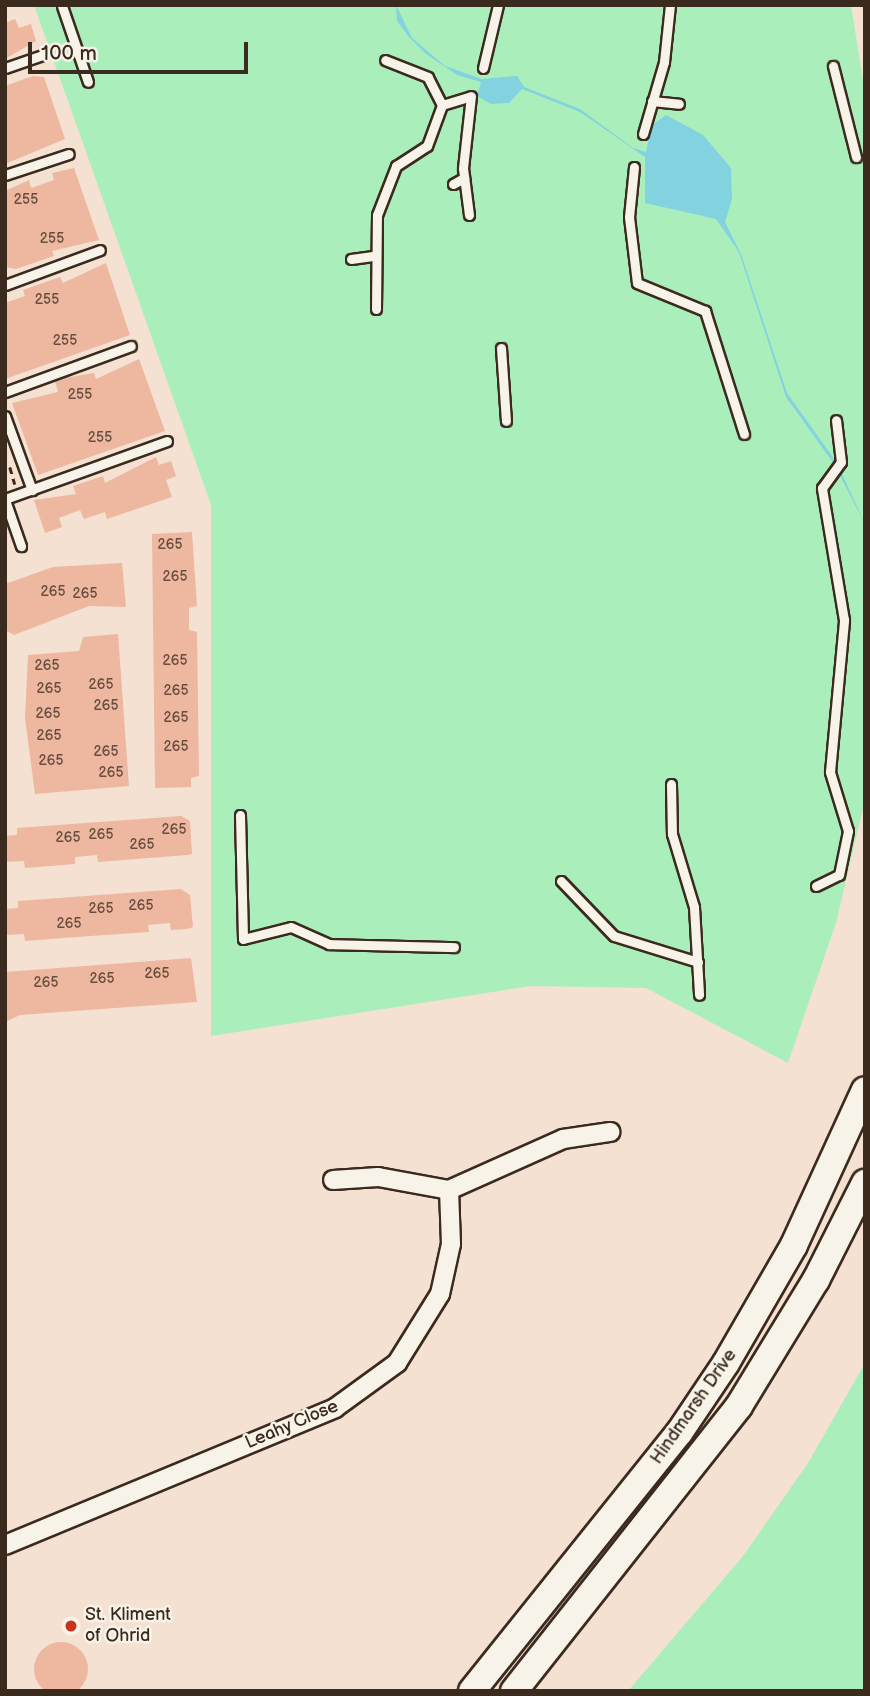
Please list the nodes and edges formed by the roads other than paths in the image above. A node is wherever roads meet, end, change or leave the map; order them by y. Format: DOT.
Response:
graph roads {
  1 [pos="498,5"];
  2 [pos="670,5"];
  3 [pos="62,6"];
  4 [pos="486,34"];
  5 [pos="491,48"];
  6 [pos="42,55"];
  7 [pos="386,60"];
  8 [pos="833,66"];
  9 [pos="5,68"];
  10 [pos="483,68"];
  11 [pos="89,82"];
  12 [pos="652,101"];
  13 [pos="679,104"];
  14 [pos="442,105"];
  15 [pos="643,134"];
  16 [pos="69,154"];
  17 [pos="856,158"];
  18 [pos="634,167"];
  19 [pos="5,176"];
  20 [pos="464,178"];
  21 [pos="453,184"];
  22 [pos="469,215"];
  23 [pos="100,250"];
  24 [pos="373,256"];
  25 [pos="351,259"];
  26 [pos="5,285"];
  27 [pos="376,309"];
  28 [pos="131,346"];
  29 [pos="501,348"];
  30 [pos="5,392"];
  31 [pos="5,416"];
  32 [pos="836,420"];
  33 [pos="506,421"];
  34 [pos="744,434"];
  35 [pos="167,441"];
  36 [pos="32,490"];
  37 [pos="5,499"];
  38 [pos="10,531"];
  39 [pos="21,546"];
  40 [pos="671,784"];
  41 [pos="240,815"];
  42 [pos="561,881"];
  43 [pos="816,886"];
  44 [pos="454,947"];
  45 [pos="698,962"];
  46 [pos="699,995"];
  47 [pos="865,1090"];
  48 [pos="610,1132"];
  49 [pos="333,1180"];
  50 [pos="865,1183"];
  51 [pos="449,1190"];
  52 [pos="5,1545"];
  53 [pos="472,1691"];
  54 [pos="514,1691"];
  1 -- 5 [label="lane"];
  2 -- 12 [label="lane"];
  3 -- 11 [label="lane"];
  4 -- 5 [label="lane"];
  5 -- 10 [label="lane"];
  6 -- 9 [label="lane"];
  7 -- 14 [label="lane"];
  8 -- 17 [label="lane"];
  12 -- 13 [label="lane"];
  12 -- 15 [label="lane"];
  14 -- 20 [label="lane"];
  14 -- 24 [label="lane"];
  16 -- 19 [label="lane"];
  18 -- 34 [label="lane"];
  20 -- 21 [label="lane"];
  20 -- 22 [label="lane"];
  23 -- 26 [label="lane"];
  24 -- 25 [label="lane"];
  24 -- 27 [label="lane"];
  28 -- 30 [label="lane"];
  29 -- 33 [label="lane"];
  31 -- 36 [label="lane"];
  32 -- 43 [label="lane"];
  35 -- 36 [label="lane"];
  36 -- 37 [label="lane"];
  37 -- 38 [label="lane"];
  38 -- 39 [label="lane"];
  40 -- 45 [label="lane"];
  41 -- 44 [label="lane"];
  42 -- 45 [label="lane"];
  45 -- 46 [label="lane"];
  47 -- 53 [label="main road, Hindmarsh Drive"];
  48 -- 51 [label="street"];
  49 -- 51 [label="street"];
  50 -- 54 [label="main road, Hindmarsh Drive"];
  51 -- 52 [label="street, Leahy Close"];
}
